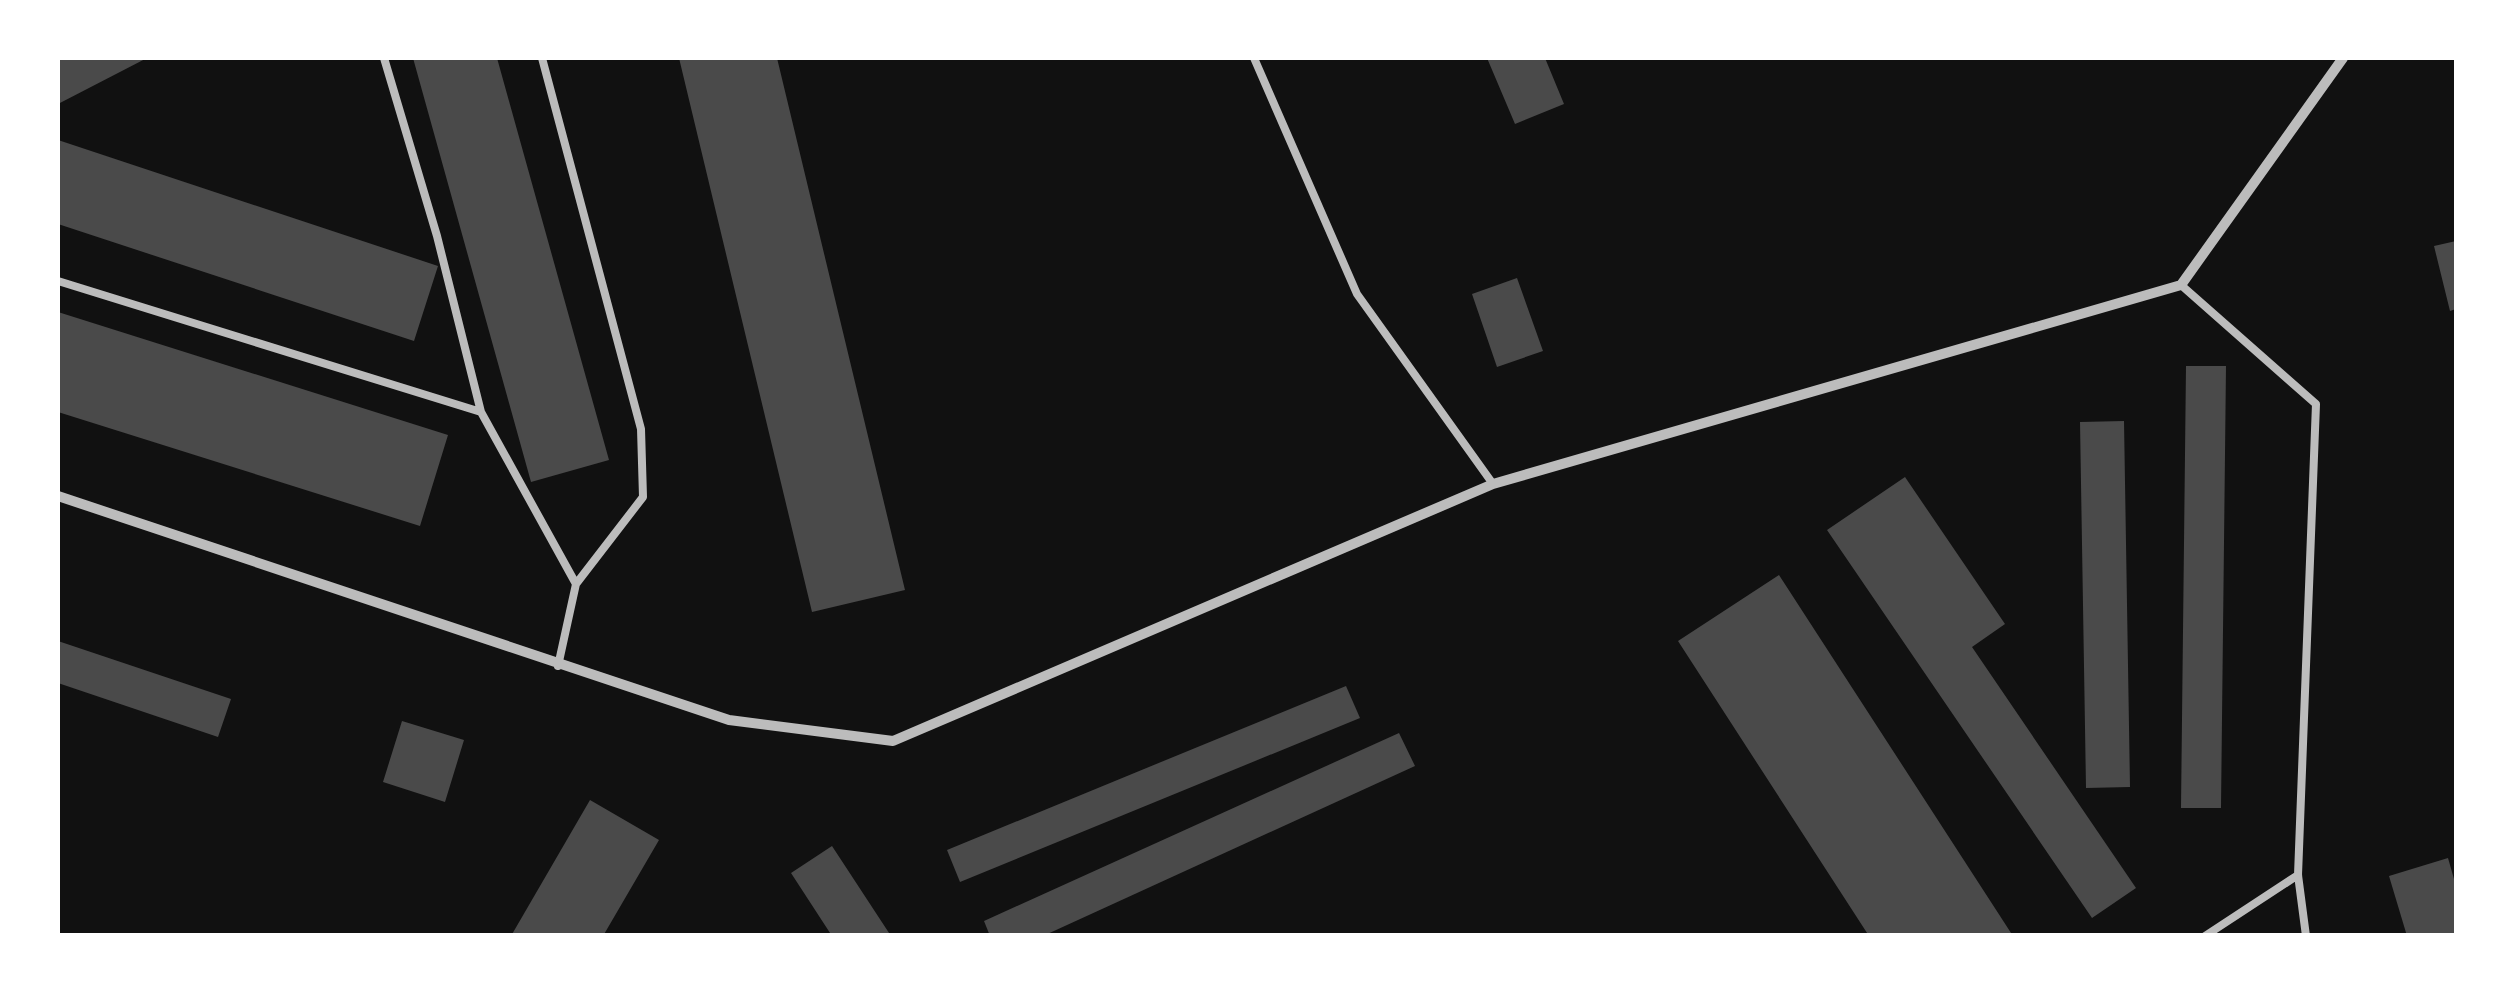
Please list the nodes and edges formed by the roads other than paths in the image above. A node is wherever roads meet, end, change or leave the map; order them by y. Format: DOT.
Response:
graph roads {
  1 [pos="384,58"];
  2 [pos="542,58"];
  3 [pos="1254,58"];
  4 [pos="2344,58"];
  5 [pos="58,280"];
  6 [pos="2181,284"];
  7 [pos="481,412"];
  8 [pos="1494,484"];
  9 [pos="58,496"];
  10 [pos="576,584"];
  11 [pos="558,666"];
  12 [pos="2298,875"];
  13 [pos="2206,936"];
  14 [pos="2306,936"];
  1 -- 7 [label="lane"];
  2 -- 10 [label="lane"];
  3 -- 8 [label="lane"];
  4 -- 6 [label="street"];
  5 -- 7 [label="lane"];
  6 -- 8 [label="street"];
  6 -- 12 [label="lane"];
  7 -- 10 [label="lane"];
  8 -- 11 [label="street"];
  9 -- 11 [label="street"];
  10 -- 11 [label="lane"];
  12 -- 13 [label="lane"];
  12 -- 14 [label="lane"];
}
